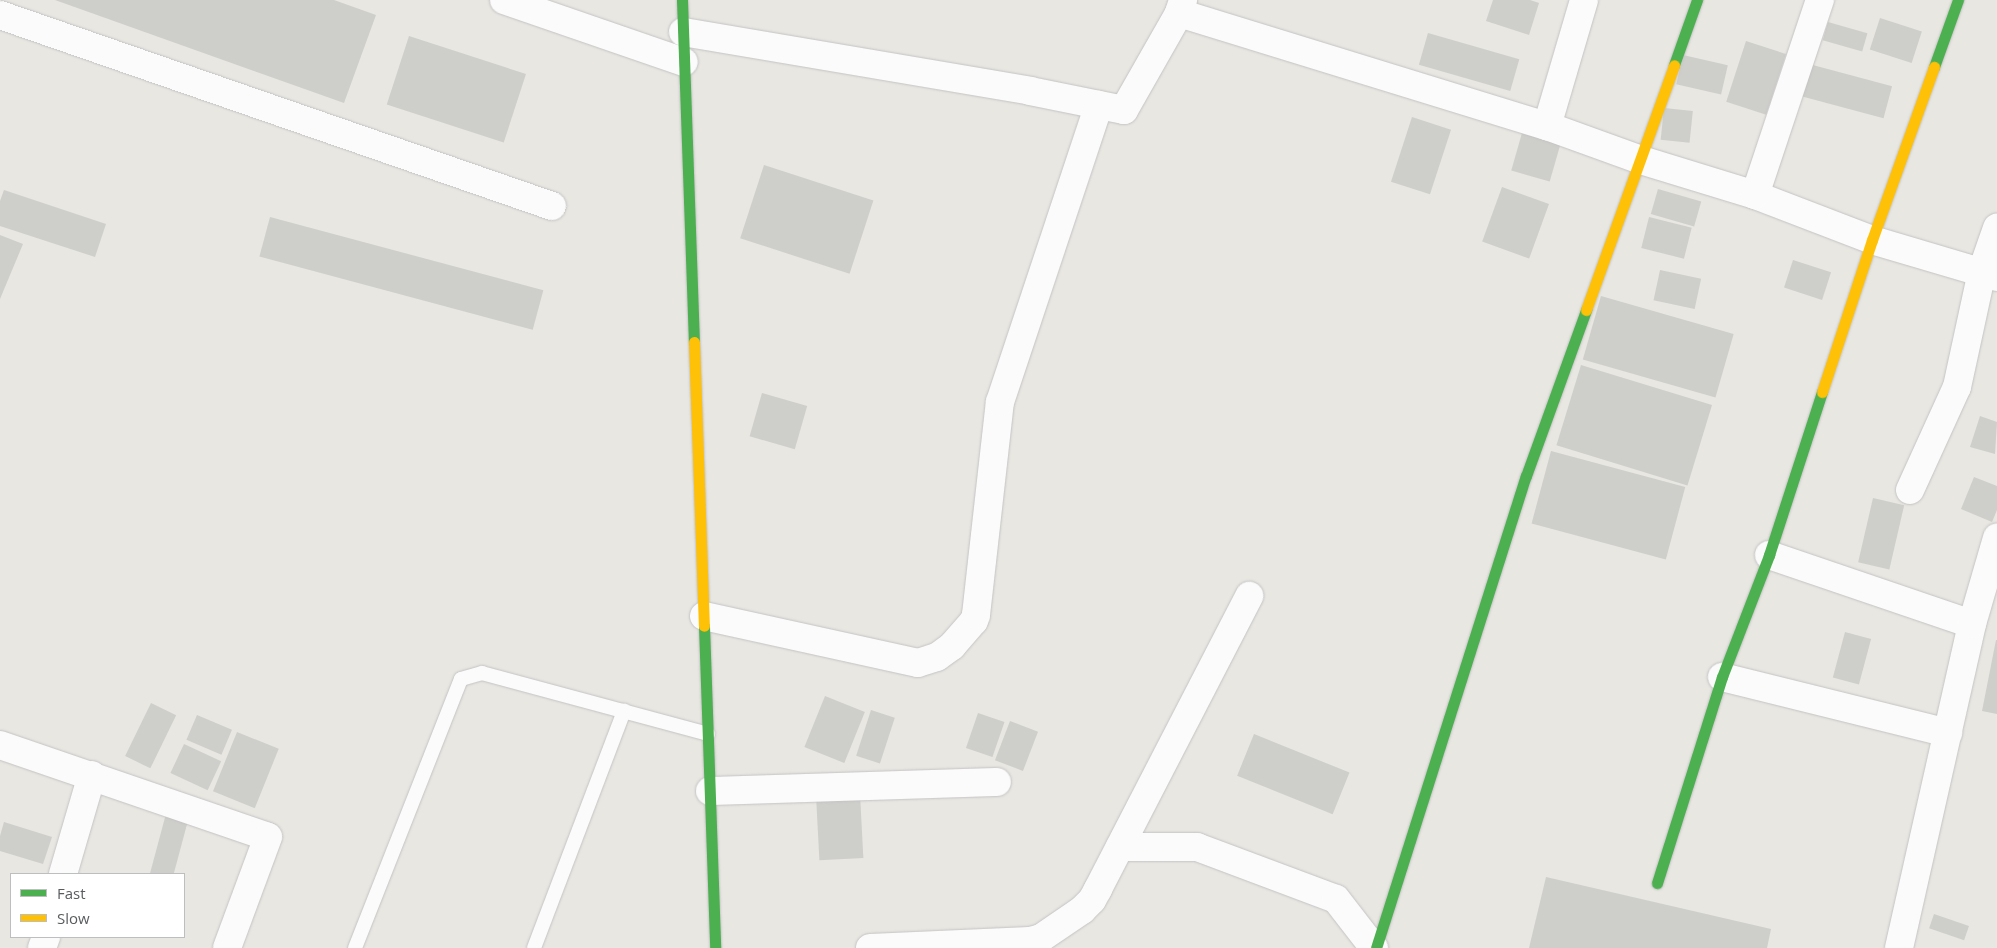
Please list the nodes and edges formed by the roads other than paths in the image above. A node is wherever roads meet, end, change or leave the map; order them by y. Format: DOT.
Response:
graph roads {
  1 [pos="504,0"];
  2 [pos="682,0"];
  3 [pos="1584,0"];
  4 [pos="1697,0"];
  5 [pos="1820,0"];
  6 [pos="1958,0"];
  7 [pos="1181,7"];
  8 [pos="0,15"];
  9 [pos="683,32"];
  10 [pos="684,62"];
  11 [pos="1098,105"];
  12 [pos="1547,126"];
  13 [pos="1640,160"];
  14 [pos="1755,195"];
  15 [pos="552,206"];
  16 [pos="1997,228"];
  17 [pos="1872,240"];
  18 [pos="1989,274"];
  19 [pos="1910,490"];
  20 [pos="1997,538"];
  21 [pos="1769,555"];
  22 [pos="1249,596"];
  23 [pos="704,616"];
  24 [pos="1972,624"];
  25 [pos="1722,677"];
  26 [pos="624,711"];
  27 [pos="1948,733"];
  28 [pos="708,734"];
  29 [pos="0,745"];
  30 [pos="92,775"];
  31 [pos="997,782"];
  32 [pos="710,791"];
  33 [pos="1120,847"];
  34 [pos="63,873"];
  35 [pos="1657,883"];
  36 [pos="1018,945"];
  37 [pos="227,948"];
  38 [pos="354,948"];
  39 [pos="534,948"];
  40 [pos="715,948"];
  41 [pos="870,948"];
  42 [pos="1375,948"];
  43 [pos="1899,948"];
  1 -- 10 [label="street"];
  2 -- 9 [label="street"];
  3 -- 12 [label="street"];
  4 -- 13 [label="street"];
  5 -- 14 [label="street"];
  6 -- 17 [label="street"];
  7 -- 11 [label="street"];
  7 -- 12 [label="street"];
  8 -- 15 [label="street"];
  9 -- 10 [label="street"];
  9 -- 11 [label="street"];
  10 -- 23 [label="street"];
  11 -- 23 [label="street"];
  12 -- 13 [label="street"];
  13 -- 14 [label="street"];
  13 -- 42 [label="street"];
  14 -- 17 [label="street"];
  16 -- 18 [label="street"];
  17 -- 18 [label="street"];
  17 -- 21 [label="street"];
  18 -- 19 [label="street"];
  20 -- 24 [label="street"];
  21 -- 24 [label="street"];
  21 -- 25 [label="street"];
  22 -- 33 [label="street"];
  23 -- 28 [label="street"];
  24 -- 27 [label="street"];
  25 -- 27 [label="street"];
  25 -- 35 [label="street"];
  26 -- 28 [label="lane"];
  26 -- 38 [label="lane"];
  26 -- 39 [label="lane"];
  27 -- 43 [label="street"];
  28 -- 32 [label="street"];
  29 -- 30 [label="street"];
  30 -- 34 [label="street"];
  30 -- 37 [label="street"];
  31 -- 32 [label="street"];
  32 -- 40 [label="street"];
  33 -- 36 [label="street"];
  33 -- 42 [label="street"];
  36 -- 41 [label="street"];
}
